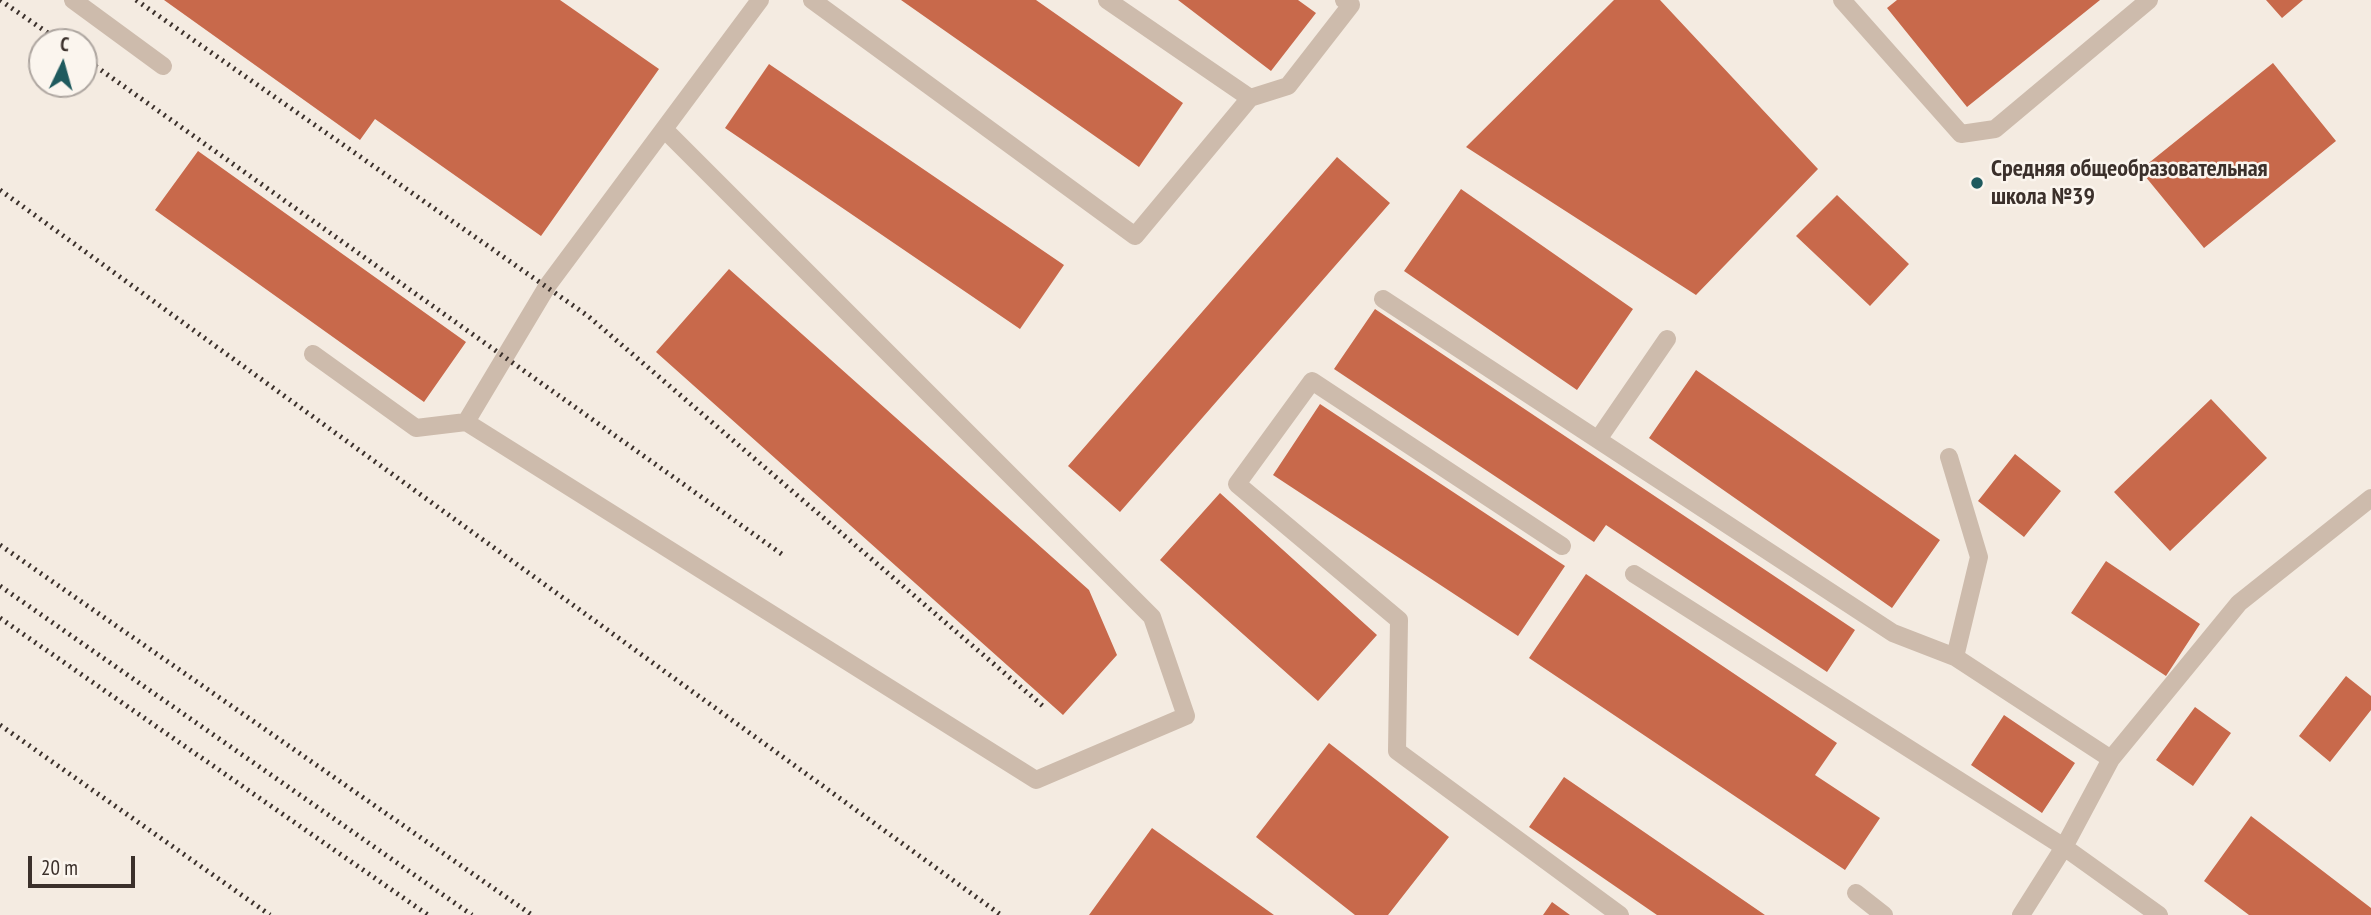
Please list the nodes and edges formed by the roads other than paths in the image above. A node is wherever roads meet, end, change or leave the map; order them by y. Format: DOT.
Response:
graph roads {
  1 [pos="73,0"];
  2 [pos="760,0"];
  3 [pos="812,0"];
  4 [pos="1107,0"];
  5 [pos="1344,0"];
  6 [pos="1843,0"];
  7 [pos="2149,0"];
  8 [pos="163,66"];
  9 [pos="1250,99"];
  10 [pos="665,130"];
  11 [pos="1383,299"];
  12 [pos="1667,339"];
  13 [pos="313,354"];
  14 [pos="466,422"];
  15 [pos="1600,438"];
  16 [pos="1949,457"];
  17 [pos="2371,498"];
  18 [pos="1563,546"];
  19 [pos="1634,574"];
  20 [pos="1955,657"];
  21 [pos="2111,759"];
  22 [pos="2064,847"];
  23 [pos="1856,893"];
  24 [pos="1620,915"];
  25 [pos="1884,915"];
  26 [pos="2021,915"];
  27 [pos="2159,915"];
  1 -- 8 [label="lane"];
  2 -- 10 [label="lane"];
  3 -- 9 [label="lane"];
  4 -- 9 [label="lane"];
  5 -- 9 [label="lane"];
  6 -- 7 [label="lane"];
  10 -- 14 [label="lane"];
  10 -- 14 [label="lane"];
  11 -- 15 [label="lane"];
  12 -- 15 [label="lane"];
  13 -- 14 [label="lane"];
  15 -- 20 [label="lane"];
  16 -- 20 [label="lane"];
  17 -- 21 [label="lane"];
  18 -- 24 [label="lane"];
  19 -- 22 [label="lane"];
  20 -- 21 [label="lane"];
  21 -- 22 [label="lane"];
  22 -- 26 [label="lane"];
  22 -- 27 [label="lane"];
  23 -- 25 [label="lane"];
}
